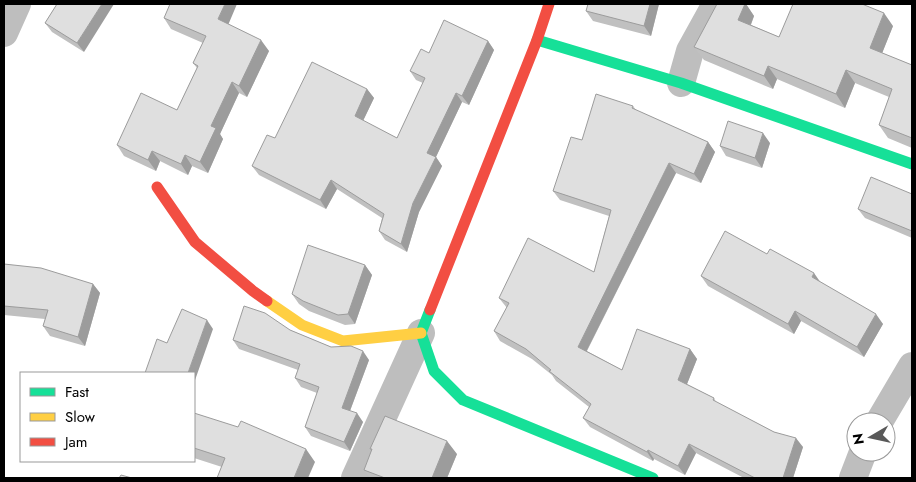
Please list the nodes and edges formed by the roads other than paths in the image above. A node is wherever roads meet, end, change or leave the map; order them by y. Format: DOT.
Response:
graph roads {
  1 [pos="17,4"];
  2 [pos="549,4"];
  3 [pos="716,4"];
  4 [pos="4,33"];
  5 [pos="537,40"];
  6 [pos="680,84"];
  7 [pos="912,164"];
  8 [pos="157,188"];
  9 [pos="421,333"];
  10 [pos="912,366"];
  11 [pos="885,412"];
  12 [pos="859,462"];
  13 [pos="355,478"];
  14 [pos="653,478"];
  15 [pos="853,478"];
  1 -- 4 [label="street"];
  2 -- 5 [label="street"];
  3 -- 6 [label="street"];
  5 -- 6 [label="street"];
  5 -- 9 [label="street"];
  6 -- 7 [label="street"];
  8 -- 9 [label="street"];
  9 -- 13 [label="street"];
  9 -- 14 [label="street"];
  10 -- 11 [label="street"];
  12 -- 15 [label="street"];
}
